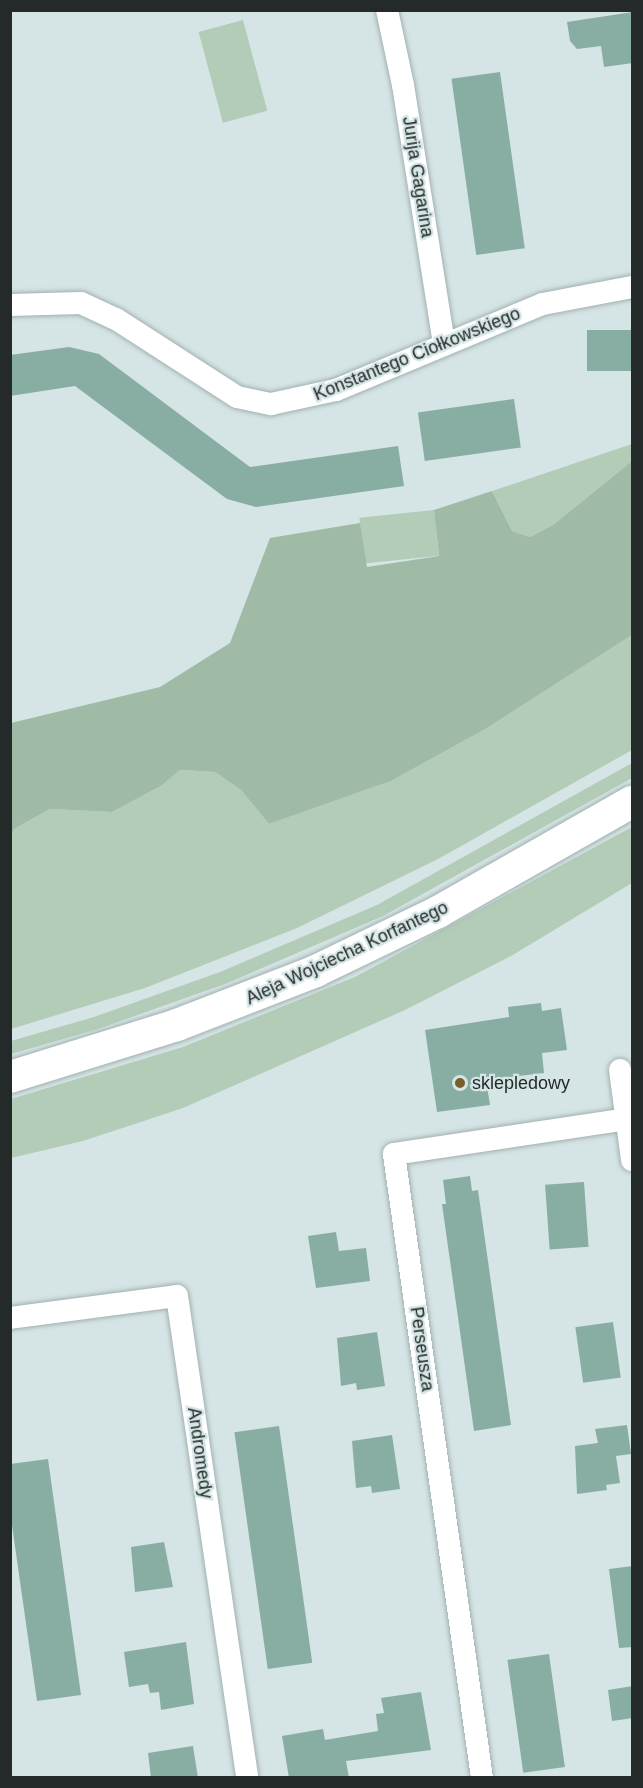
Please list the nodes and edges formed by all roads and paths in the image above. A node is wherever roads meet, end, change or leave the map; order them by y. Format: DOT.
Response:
graph roads {
  1 [pos="387,10"];
  2 [pos="633,287"];
  3 [pos="10,305"];
  4 [pos="444,345"];
  5 [pos="633,802"];
  6 [pos="620,1070"];
  7 [pos="10,1077"];
  8 [pos="627,1119"];
  9 [pos="633,1160"];
  10 [pos="10,1318"];
  11 [pos="247,1778"];
  12 [pos="482,1778"];
  1 -- 4 [label="street, Jurija Gagarina"];
  2 -- 4 [label="street, Konstantego Ciołkowskiego"];
  3 -- 4 [label="street, Konstantego Ciołkowskiego"];
  5 -- 7 [label="main road, Aleja Wojciecha Korfantego"];
  6 -- 8 [label="street"];
  8 -- 9 [label="street"];
  8 -- 12 [label="street, Perseusza"];
  10 -- 11 [label="street, Andromedy"];
}
